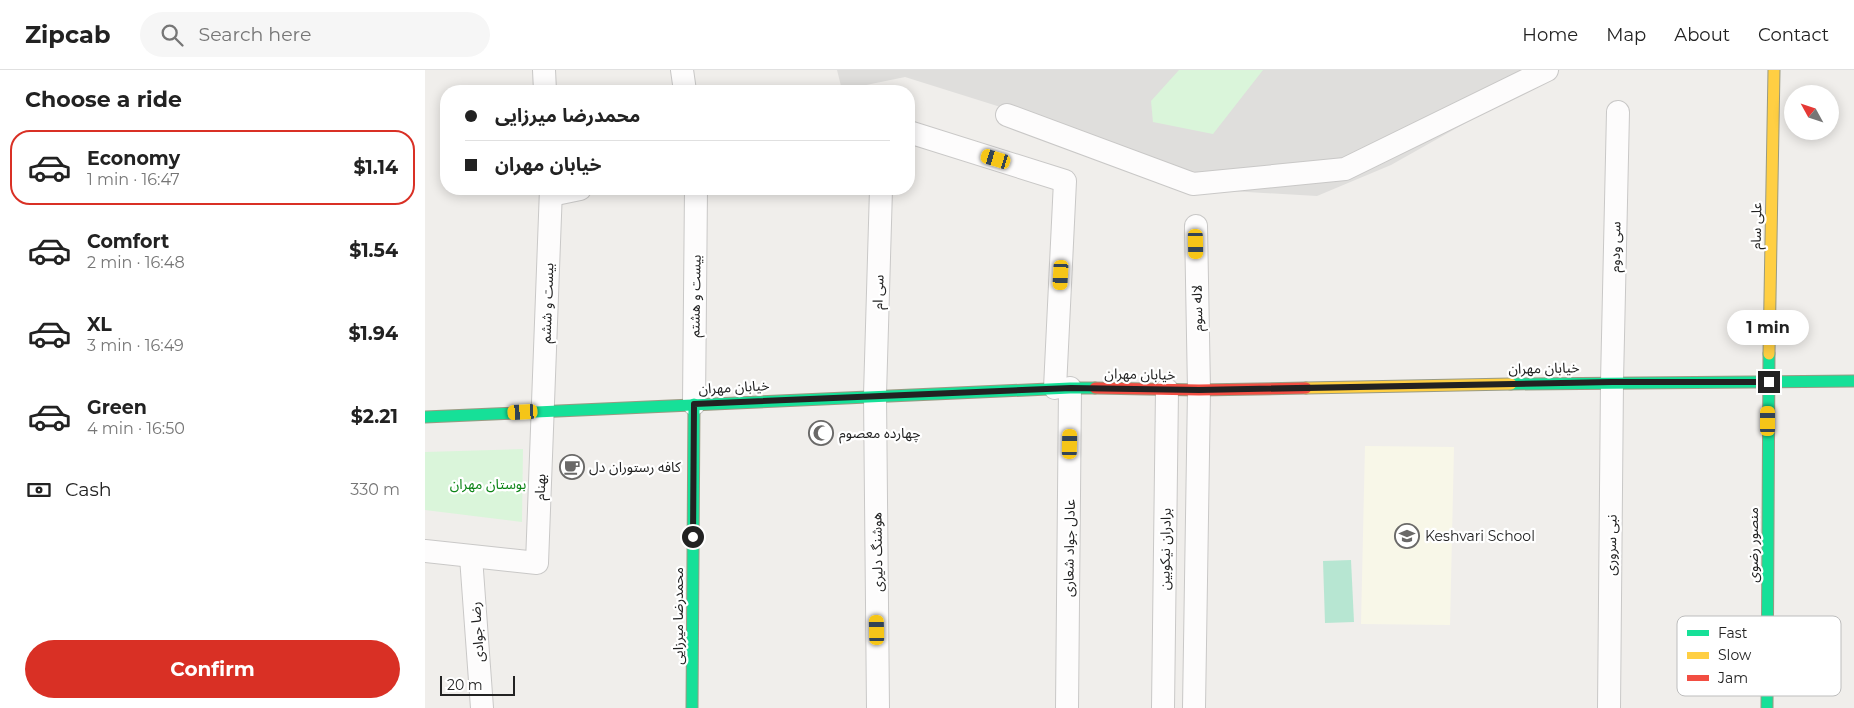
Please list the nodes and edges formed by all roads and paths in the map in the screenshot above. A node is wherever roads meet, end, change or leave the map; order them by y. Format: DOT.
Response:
graph roads {
  1 [pos="544,70"];
  2 [pos="682,70"];
  3 [pos="1547,70"];
  4 [pos="1774,70"];
  5 [pos="545,85"];
  6 [pos="684,85"];
  7 [pos="1618,112"];
  8 [pos="1007,115"];
  9 [pos="915,134"];
  10 [pos="551,195"];
  11 [pos="696,195"];
  12 [pos="881,195"];
  13 [pos="1196,226"];
  14 [pos="1854,381"];
  15 [pos="1612,382"];
  16 [pos="1769,382"];
  17 [pos="1063,388"];
  18 [pos="1167,390"];
  19 [pos="1199,390"];
  20 [pos="875,395"];
  21 [pos="694,404"];
  22 [pos="543,411"];
  23 [pos="425,416"];
  24 [pos="425,551"];
  25 [pos="471,557"];
  26 [pos="1768,616"];
  27 [pos="481,708"];
  28 [pos="692,708"];
  29 [pos="878,708"];
  30 [pos="1067,708"];
  31 [pos="1163,708"];
  32 [pos="1194,708"];
  33 [pos="1609,708"];
  1 -- 5 [label="street"];
  2 -- 6 [label="street"];
  3 -- 8 [label="street"];
  4 -- 16 [label="main road, علی سام"];
  7 -- 15 [label="street, سی ودوم"];
  9 -- 17 [label="street, عادل جواد شعاری"];
  10 -- 22 [label="street, بیست و ششم"];
  11 -- 21 [label="street, بیست و هشتم"];
  12 -- 20 [label="street, سی ام"];
  13 -- 19 [label="street, لاله سوم"];
  14 -- 16 [label="main road, خیابان مهران"];
  15 -- 16 [label="main road, خیابان مهران"];
  15 -- 19 [label="main road, خیابان مهران"];
  15 -- 33 [label="street, نبی سروری"];
  16 -- 26 [label="main road, منصور رضوی"];
  17 -- 18 [label="main road, خیابان مهران"];
  17 -- 20 [label="main road, خیابان مهران"];
  17 -- 30 [label="street, عادل جواد شعاری"];
  18 -- 19 [label="main road, خیابان مهران"];
  18 -- 31 [label="street, برادران نیکوبین"];
  19 -- 32 [label="street"];
  20 -- 21 [label="main road, خیابان مهران"];
  20 -- 29 [label="street, هوشنگ دلیری"];
  21 -- 22 [label="main road, خیابان مهران"];
  21 -- 28 [label="main road, محمدرضا میرزایی"];
  22 -- 23 [label="main road, خیابان مهران"];
  22 -- 25 [label="street, بهنام"];
  24 -- 25 [label="street"];
  25 -- 27 [label="street, رضا جوادی"];
}
